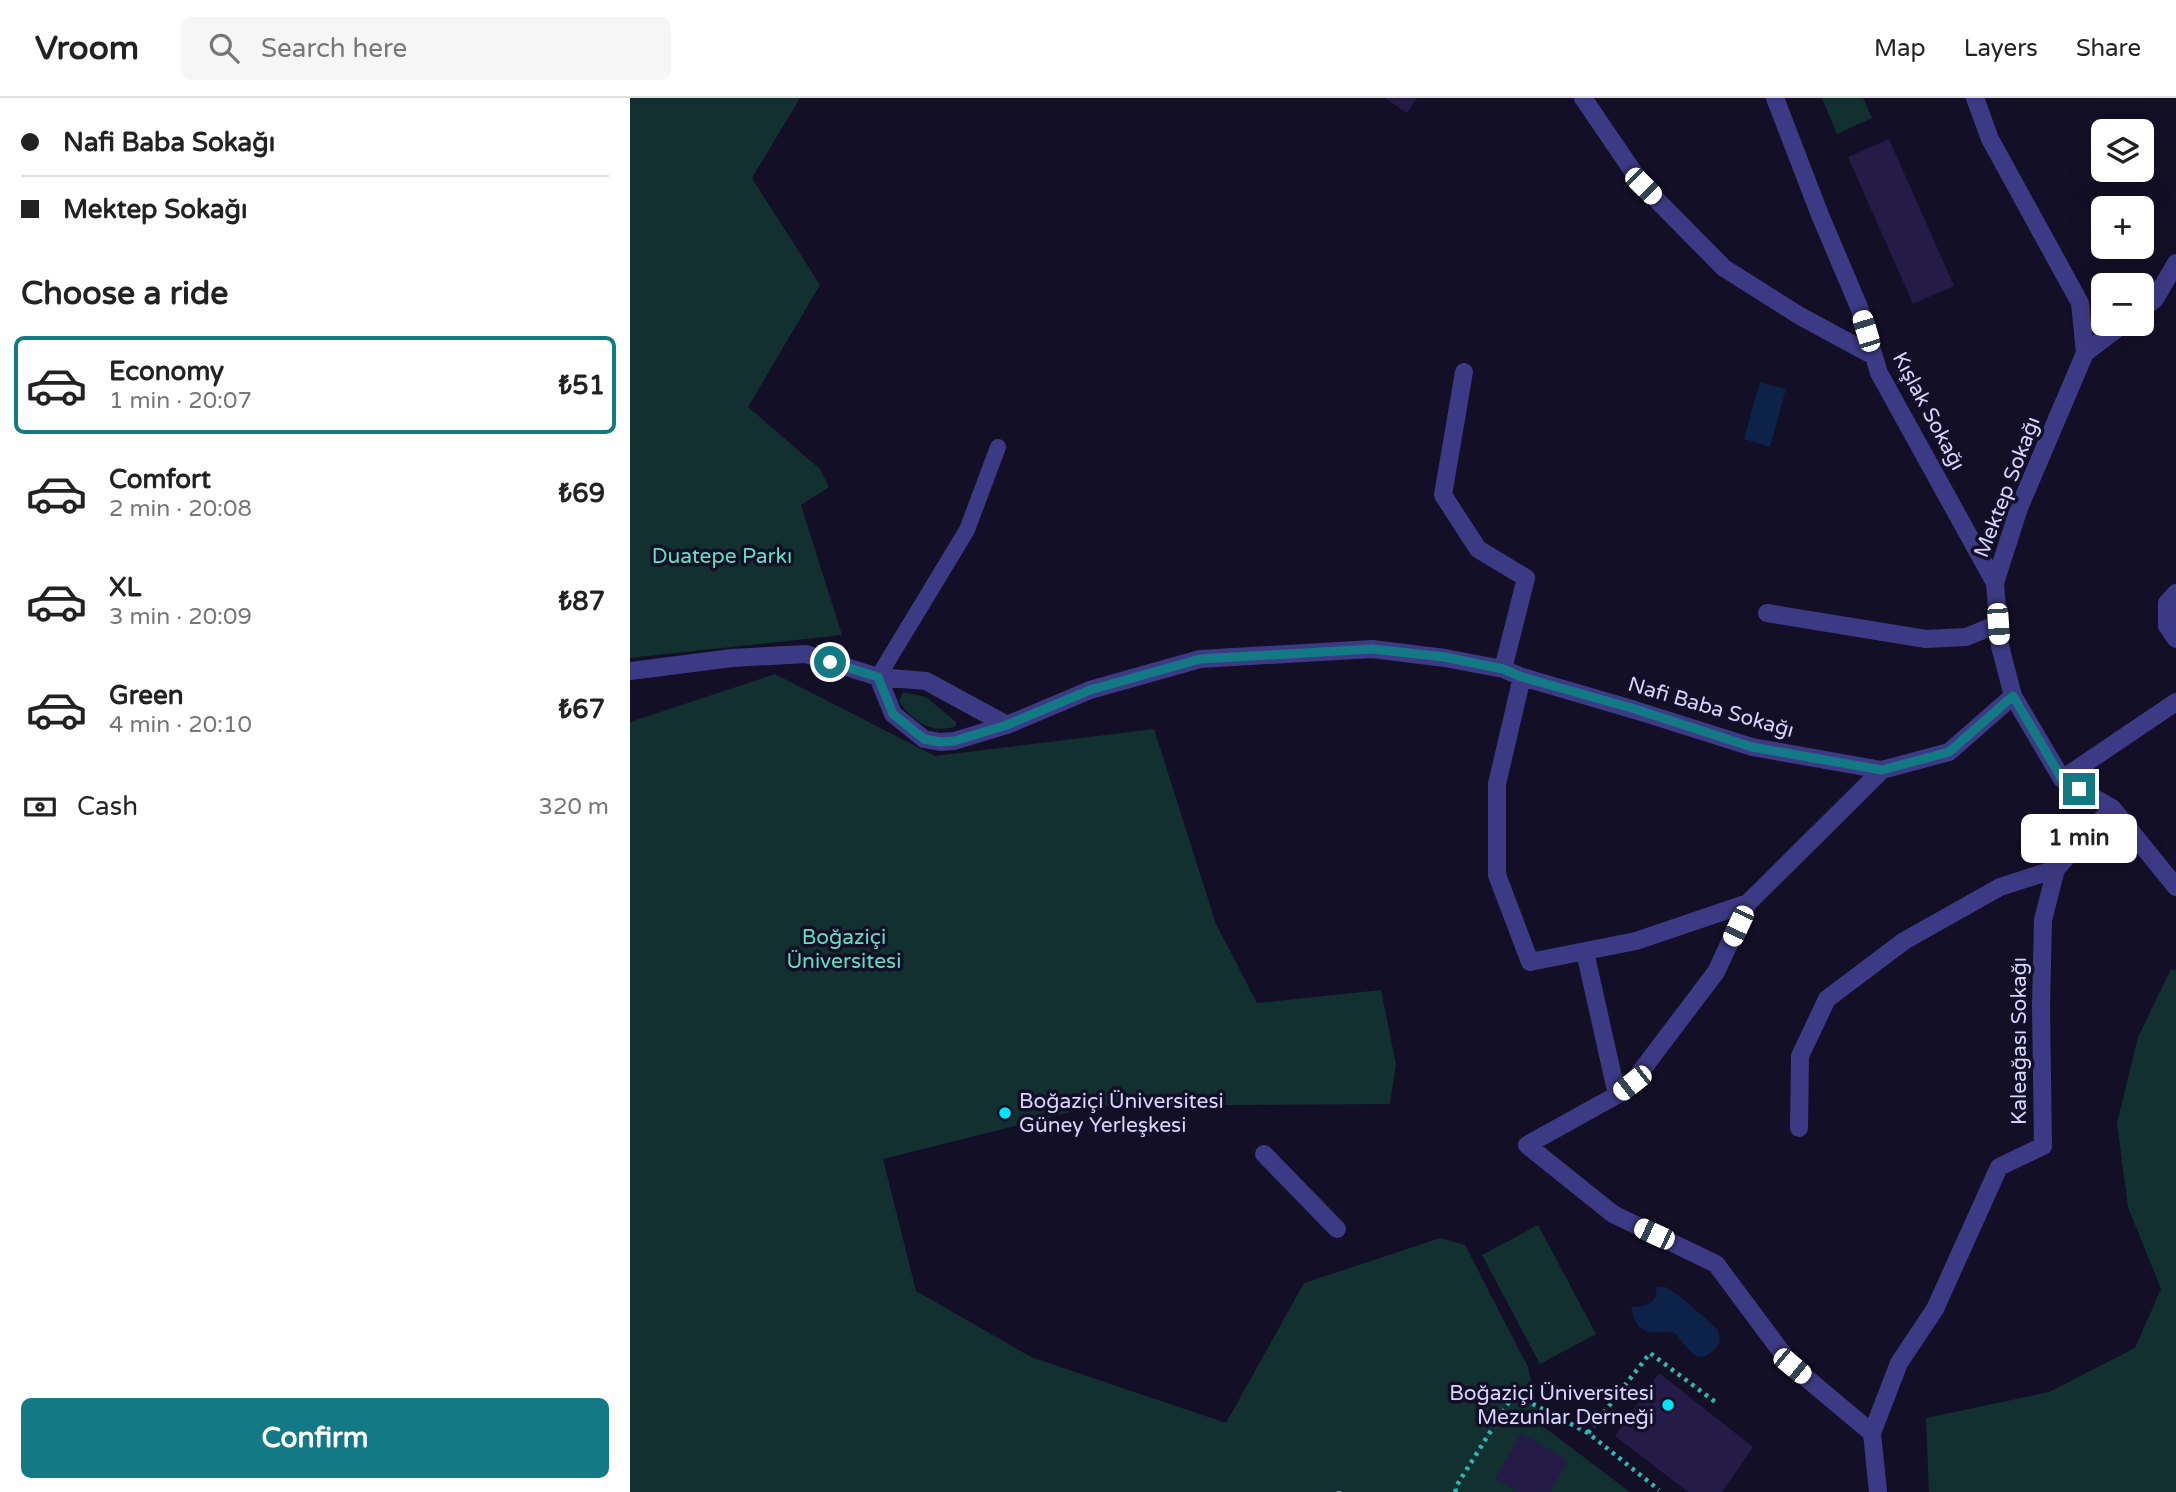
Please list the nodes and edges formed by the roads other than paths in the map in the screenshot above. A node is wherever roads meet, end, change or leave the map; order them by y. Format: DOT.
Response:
graph roads {
  1 [pos="1583,98"];
  2 [pos="1775,98"];
  3 [pos="1975,98"];
  4 [pos="2176,263"];
  5 [pos="2154,300"];
  6 [pos="2107,336"];
  7 [pos="2085,353"];
  8 [pos="1874,356"];
  9 [pos="1464,372"];
  10 [pos="998,447"];
  11 [pos="1995,583"];
  12 [pos="2176,593"];
  13 [pos="1767,613"];
  14 [pos="1998,624"];
  15 [pos="2176,639"];
  16 [pos="1503,669"];
  17 [pos="630,671"];
  18 [pos="878,677"];
  19 [pos="1522,677"];
  20 [pos="2013,696"];
  21 [pos="2176,702"];
  22 [pos="1007,725"];
  23 [pos="1882,770"];
  24 [pos="2062,779"];
  25 [pos="2112,808"];
  26 [pos="2056,869"];
  27 [pos="2176,887"];
  28 [pos="1748,903"];
  29 [pos="1585,952"];
  30 [pos="1618,1095"];
  31 [pos="1798,1128"];
  32 [pos="1264,1154"];
  33 [pos="1337,1229"];
  34 [pos="1872,1433"];
  35 [pos="1878,1492"];
  1 -- 8 [label="street"];
  2 -- 8 [label="street, Kışlak Sokağı"];
  3 -- 7 [label="street"];
  4 -- 5 [label="street"];
  6 -- 7 [label="street"];
  7 -- 11 [label="street, Mektep Sokağı"];
  8 -- 11 [label="street, Kışlak Sokağı"];
  9 -- 16 [label="street"];
  10 -- 18 [label="lane"];
  11 -- 14 [label="street, Mektep Sokağı"];
  12 -- 15 [label="street"];
  13 -- 14 [label="street"];
  14 -- 20 [label="street, Mektep Sokağı"];
  16 -- 19 [label="street, Nafi Baba Sokağı"];
  16 -- 22 [label="street, Nafi Baba Sokağı"];
  17 -- 18 [label="street"];
  18 -- 22 [label="street"];
  18 -- 22 [label="street, Nafi Baba Sokağı"];
  19 -- 23 [label="street, Nafi Baba Sokağı"];
  19 -- 29 [label="street"];
  20 -- 23 [label="street, Nafi Baba Sokağı"];
  20 -- 24 [label="street, Mektep Sokağı"];
  21 -- 24 [label="street"];
  23 -- 28 [label="street"];
  24 -- 25 [label="street, Mektep Sokağı"];
  25 -- 26 [label="street, Kaleağası Sokağı"];
  25 -- 27 [label="street"];
  26 -- 31 [label="street"];
  26 -- 34 [label="street, Kaleağası Sokağı"];
  28 -- 29 [label="street"];
  28 -- 30 [label="street"];
  29 -- 30 [label="street"];
  30 -- 34 [label="street"];
  32 -- 33 [label="street"];
  34 -- 35 [label="street, Kaleağası Sokağı"];
}
